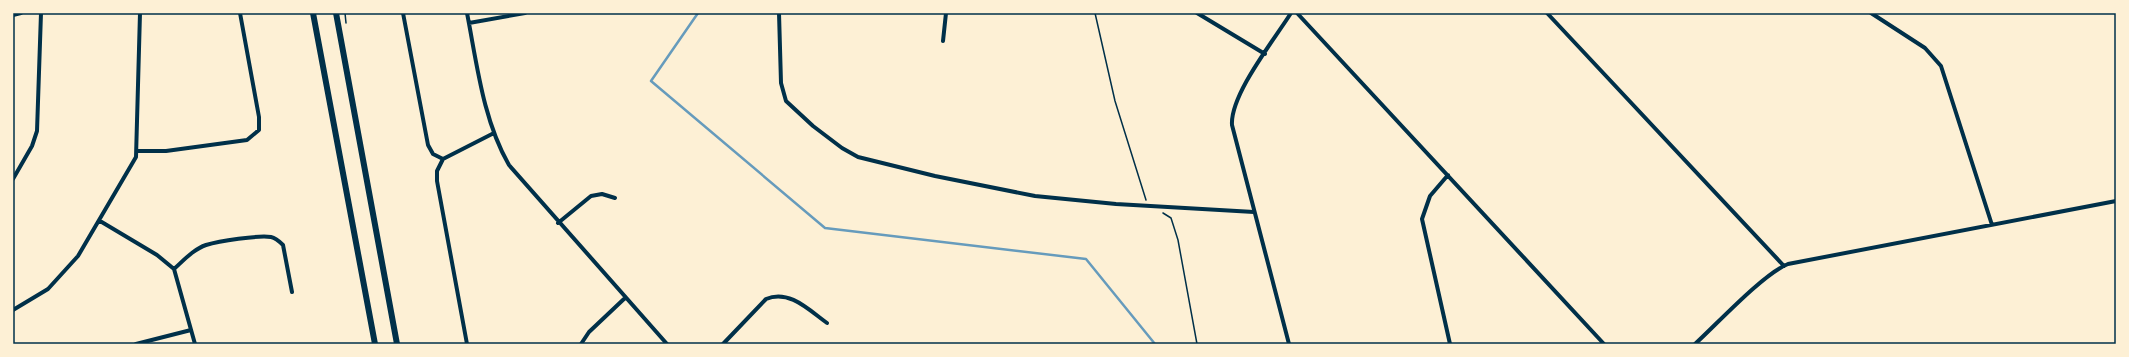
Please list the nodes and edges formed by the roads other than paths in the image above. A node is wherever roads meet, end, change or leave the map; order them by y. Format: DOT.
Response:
graph roads {
  1 [pos="21,13"];
  2 [pos="41,13"];
  3 [pos="140,13"];
  4 [pos="240,13"];
  5 [pos="313,13"];
  6 [pos="336,13"];
  7 [pos="403,13"];
  8 [pos="467,13"];
  9 [pos="525,13"];
  10 [pos="779,13"];
  11 [pos="946,13"];
  12 [pos="1197,13"];
  13 [pos="1291,13"];
  14 [pos="1297,13"];
  15 [pos="1547,13"];
  16 [pos="1872,13"];
  17 [pos="13,15"];
  18 [pos="469,23"];
  19 [pos="943,41"];
  20 [pos="1265,54"];
  21 [pos="494,133"];
  22 [pos="137,151"];
  23 [pos="443,159"];
  24 [pos="1448,175"];
  25 [pos="13,179"];
  26 [pos="615,198"];
  27 [pos="2116,201"];
  28 [pos="1254,212"];
  29 [pos="100,221"];
  30 [pos="558,223"];
  31 [pos="1992,225"];
  32 [pos="1784,266"];
  33 [pos="174,269"];
  34 [pos="292,292"];
  35 [pos="625,298"];
  36 [pos="13,310"];
  37 [pos="827,323"];
  38 [pos="191,330"];
  39 [pos="136,344"];
  40 [pos="195,344"];
  41 [pos="375,344"];
  42 [pos="397,344"];
  43 [pos="467,344"];
  44 [pos="581,344"];
  45 [pos="667,344"];
  46 [pos="723,344"];
  47 [pos="1289,344"];
  48 [pos="1450,344"];
  49 [pos="1604,344"];
  50 [pos="1695,344"];
  1 -- 17 [label="street"];
  2 -- 25 [label="street"];
  3 -- 22 [label="street"];
  4 -- 22 [label="street"];
  5 -- 41 [label="main road"];
  6 -- 42 [label="main road"];
  7 -- 23 [label="street"];
  8 -- 18 [label="street"];
  9 -- 18 [label="street"];
  10 -- 28 [label="street"];
  11 -- 19 [label="street"];
  12 -- 20 [label="street"];
  13 -- 20 [label="street"];
  14 -- 24 [label="street"];
  15 -- 32 [label="street"];
  16 -- 31 [label="street"];
  18 -- 21 [label="street"];
  20 -- 28 [label="street"];
  21 -- 23 [label="street"];
  21 -- 30 [label="street"];
  22 -- 29 [label="street"];
  23 -- 43 [label="street"];
  24 -- 48 [label="street"];
  24 -- 49 [label="street"];
  26 -- 30 [label="street"];
  27 -- 31 [label="street"];
  28 -- 47 [label="street"];
  29 -- 33 [label="street"];
  29 -- 36 [label="street"];
  30 -- 35 [label="street"];
  31 -- 32 [label="street"];
  32 -- 50 [label="street"];
  33 -- 34 [label="street"];
  33 -- 38 [label="street"];
  35 -- 44 [label="street"];
  35 -- 45 [label="street"];
  37 -- 46 [label="street"];
  38 -- 39 [label="street"];
  38 -- 40 [label="street"];
}
